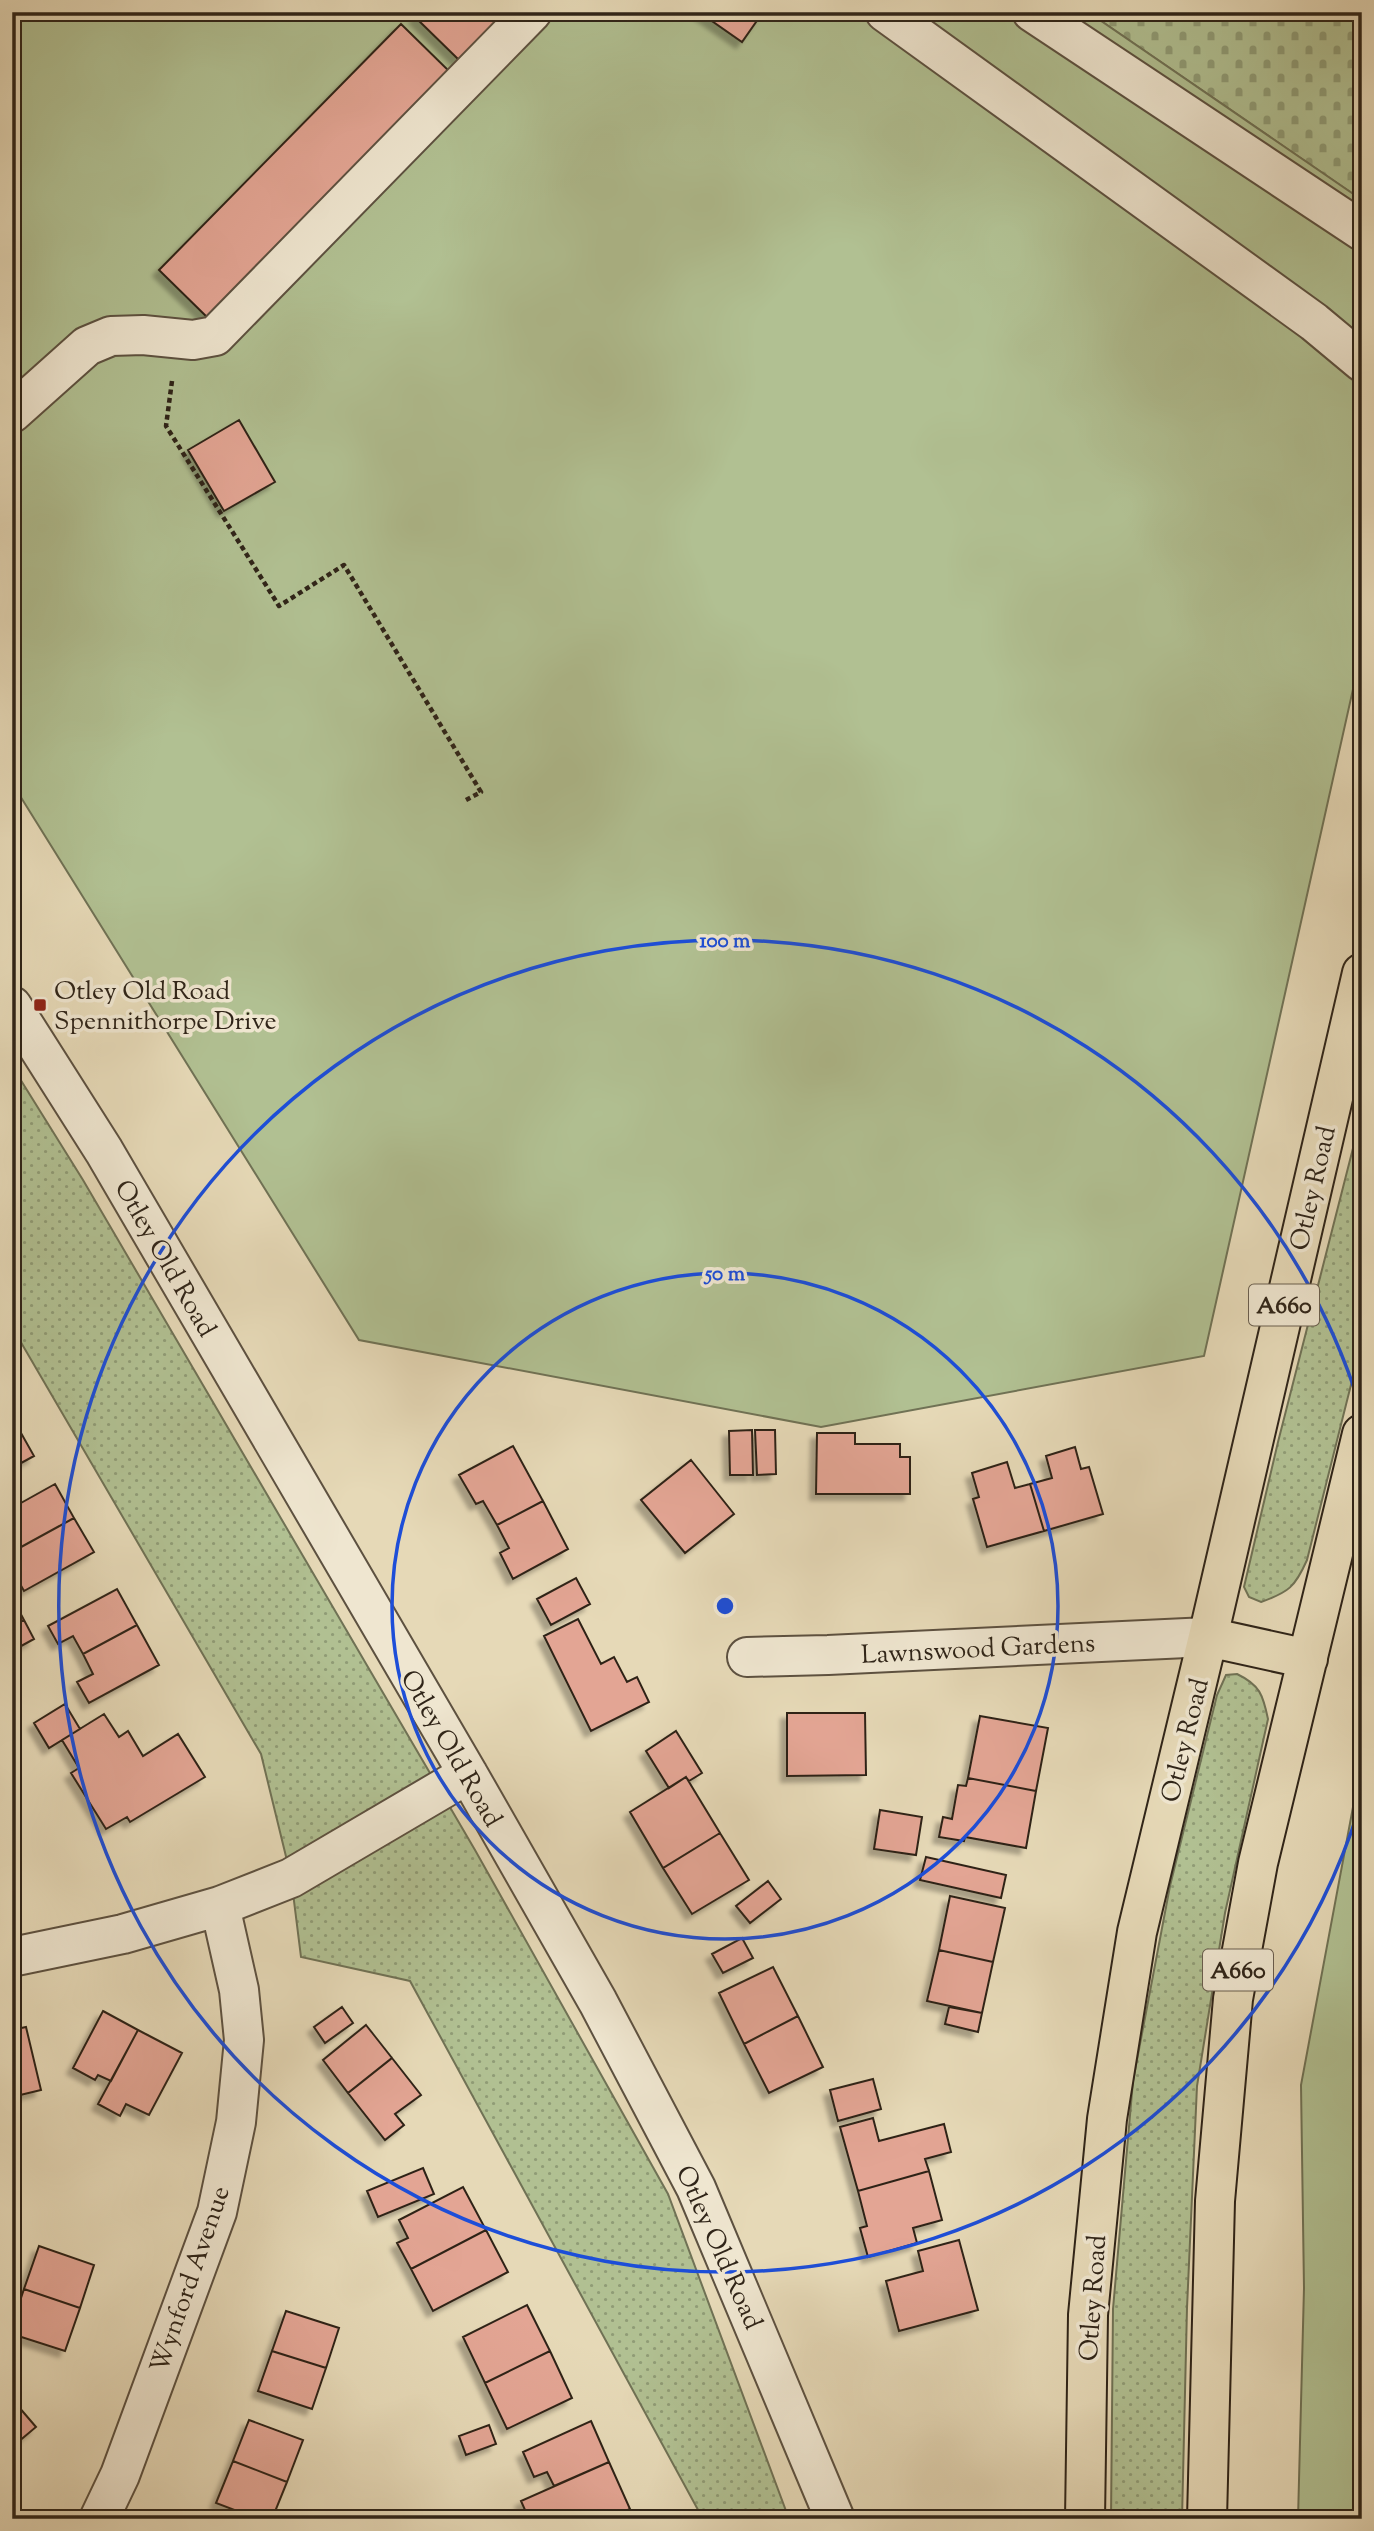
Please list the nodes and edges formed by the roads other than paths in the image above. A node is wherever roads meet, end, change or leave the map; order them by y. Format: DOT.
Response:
graph roads {
  1 [pos="532,12"];
  2 [pos="885,12"];
  3 [pos="1032,12"];
  4 [pos="1362,231"];
  5 [pos="1362,362"];
  6 [pos="12,413"];
  7 [pos="1361,978"];
  8 [pos="12,1006"];
  9 [pos="1362,1434"];
  10 [pos="1209,1637"];
  11 [pos="747,1657"];
  12 [pos="1308,1660"];
  13 [pos="468,1774"];
  14 [pos="220,1906"];
  15 [pos="12,1957"];
  16 [pos="99,2519"];
  17 [pos="835,2519"];
  18 [pos="1085,2519"];
  19 [pos="1208,2519"];
  1 -- 6 [label="street"];
  2 -- 5 [label="street"];
  3 -- 4 [label="street"];
  7 -- 10 [label="highway, Otley Road / A660"];
  8 -- 13 [label="street, Otley Old Road"];
  9 -- 12 [label="highway, A660"];
  10 -- 11 [label="street, Lawnswood Gardens"];
  10 -- 12 [label="highway"];
  10 -- 18 [label="highway, Otley Road / A660"];
  12 -- 19 [label="highway, A660"];
  13 -- 14 [label="street"];
  13 -- 17 [label="street, Otley Old Road"];
  14 -- 15 [label="street"];
  14 -- 16 [label="street, Wynford Avenue"];
}
